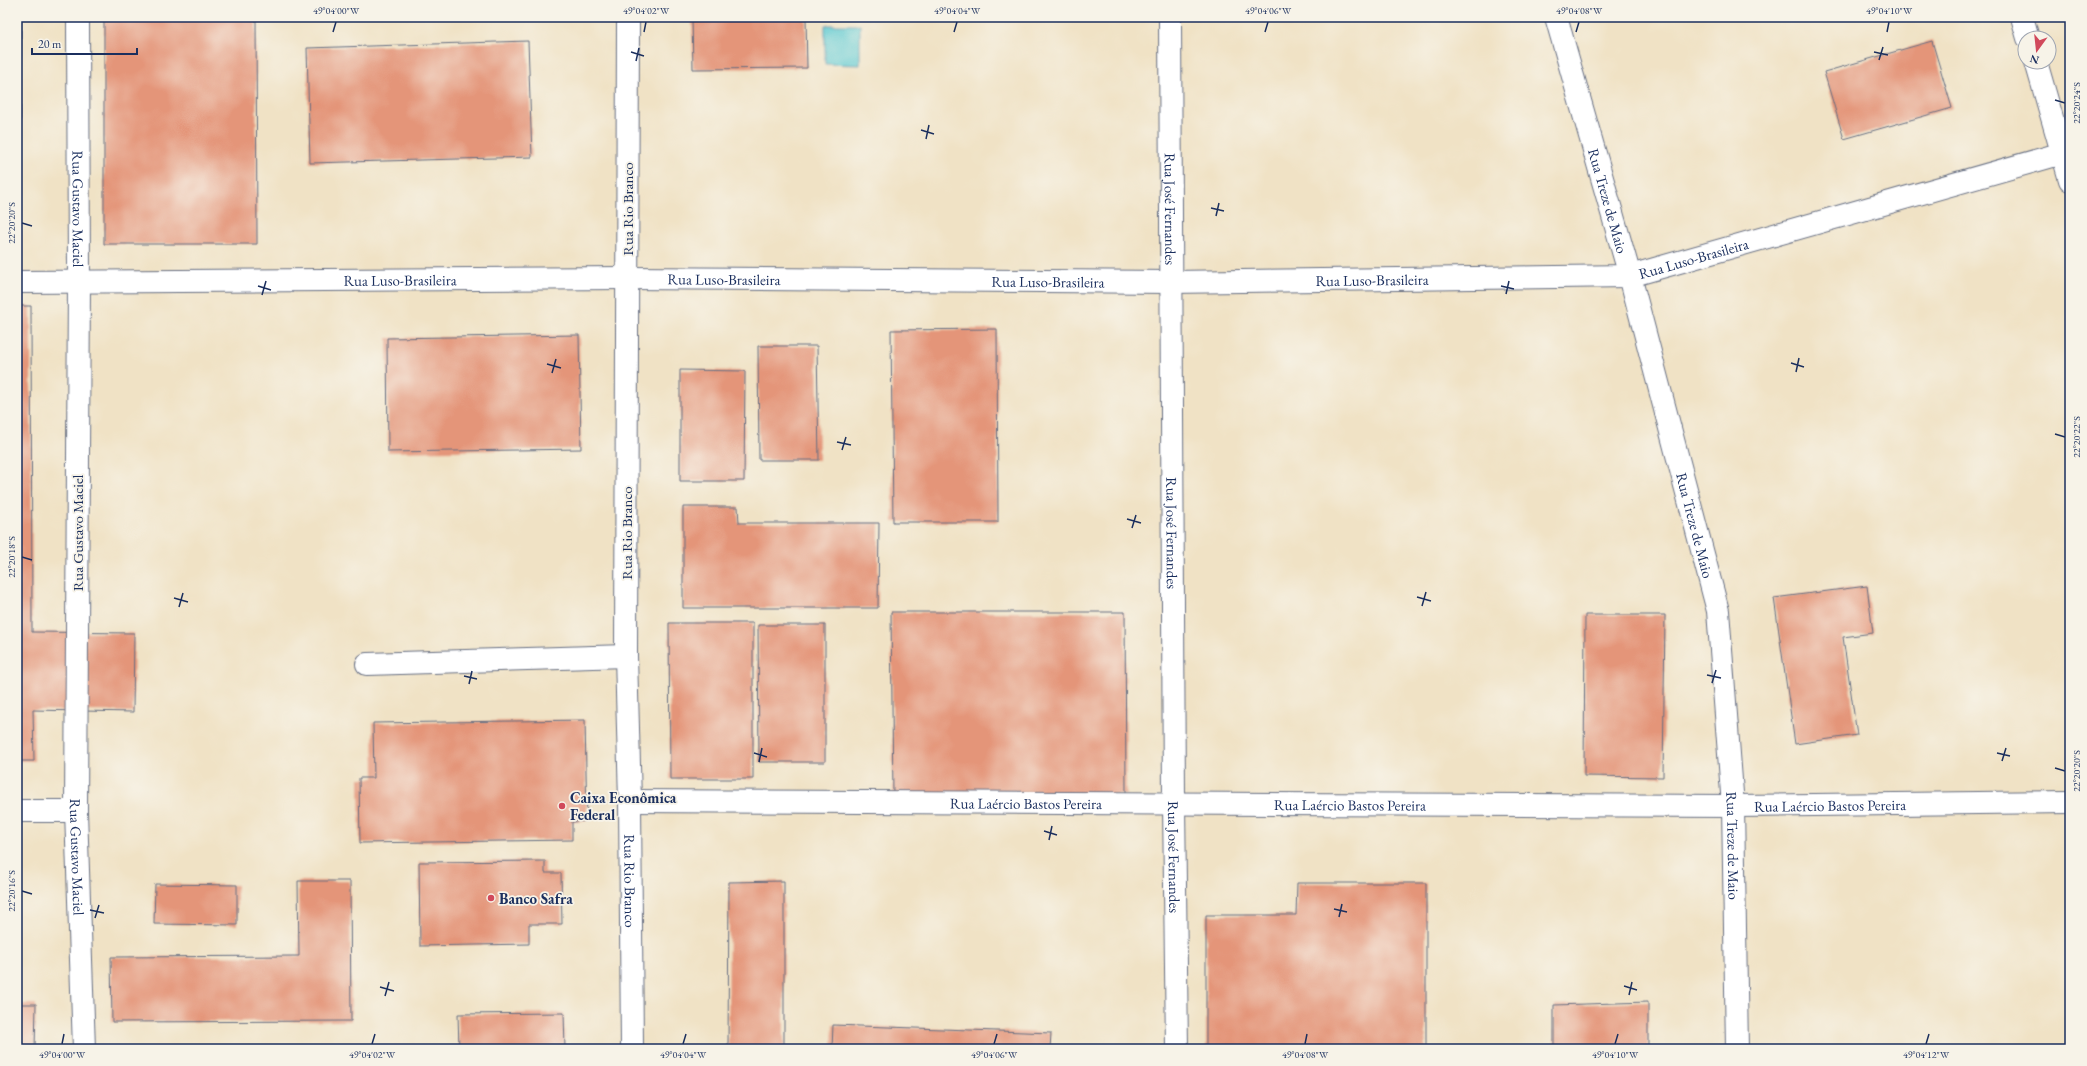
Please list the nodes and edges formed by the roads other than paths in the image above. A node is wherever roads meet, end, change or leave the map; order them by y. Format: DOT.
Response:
graph roads {
  1 [pos="78,17"];
  2 [pos="628,17"];
  3 [pos="1170,17"];
  4 [pos="1556,17"];
  5 [pos="2022,17"];
  6 [pos="2026,30"];
  7 [pos="2038,70"];
  8 [pos="2063,153"];
  9 [pos="2070,180"];
  10 [pos="1630,276"];
  11 [pos="627,278"];
  12 [pos="79,281"];
  13 [pos="17,282"];
  14 [pos="1171,282"];
  15 [pos="626,656"];
  16 [pos="367,664"];
  17 [pos="630,801"];
  18 [pos="2070,802"];
  19 [pos="1174,803"];
  20 [pos="1733,806"];
  21 [pos="17,811"];
  22 [pos="76,811"];
  23 [pos="84,1049"];
  24 [pos="632,1049"];
  25 [pos="1178,1049"];
  26 [pos="1737,1049"];
  1 -- 12 [label="street, Rua Gustavo Maciel"];
  2 -- 11 [label="street, Rua Rio Branco"];
  3 -- 14 [label="street, Rua José Fernandes"];
  4 -- 10 [label="street, Rua Treze de Maio"];
  5 -- 6 [label="street"];
  7 -- 8 [label="street"];
  8 -- 9 [label="street"];
  8 -- 10 [label="street, Rua Luso-Brasileira"];
  10 -- 14 [label="street, Rua Luso-Brasileira"];
  10 -- 20 [label="street, Rua Treze de Maio"];
  11 -- 12 [label="street, Rua Luso-Brasileira"];
  11 -- 14 [label="street, Rua Luso-Brasileira"];
  11 -- 15 [label="street, Rua Rio Branco"];
  12 -- 13 [label="street, Rua Luso-Brasileira"];
  12 -- 22 [label="street, Rua Gustavo Maciel"];
  14 -- 19 [label="street, Rua José Fernandes"];
  15 -- 16 [label="street"];
  15 -- 17 [label="street, Rua Rio Branco"];
  17 -- 19 [label="street, Rua Laércio Bastos Pereira"];
  17 -- 24 [label="street, Rua Rio Branco"];
  18 -- 20 [label="street, Rua Laércio Bastos Pereira"];
  19 -- 20 [label="street, Rua Laércio Bastos Pereira"];
  19 -- 25 [label="street, Rua José Fernandes"];
  20 -- 26 [label="street, Rua Treze de Maio"];
  21 -- 22 [label="street"];
  22 -- 23 [label="street, Rua Gustavo Maciel"];
}
